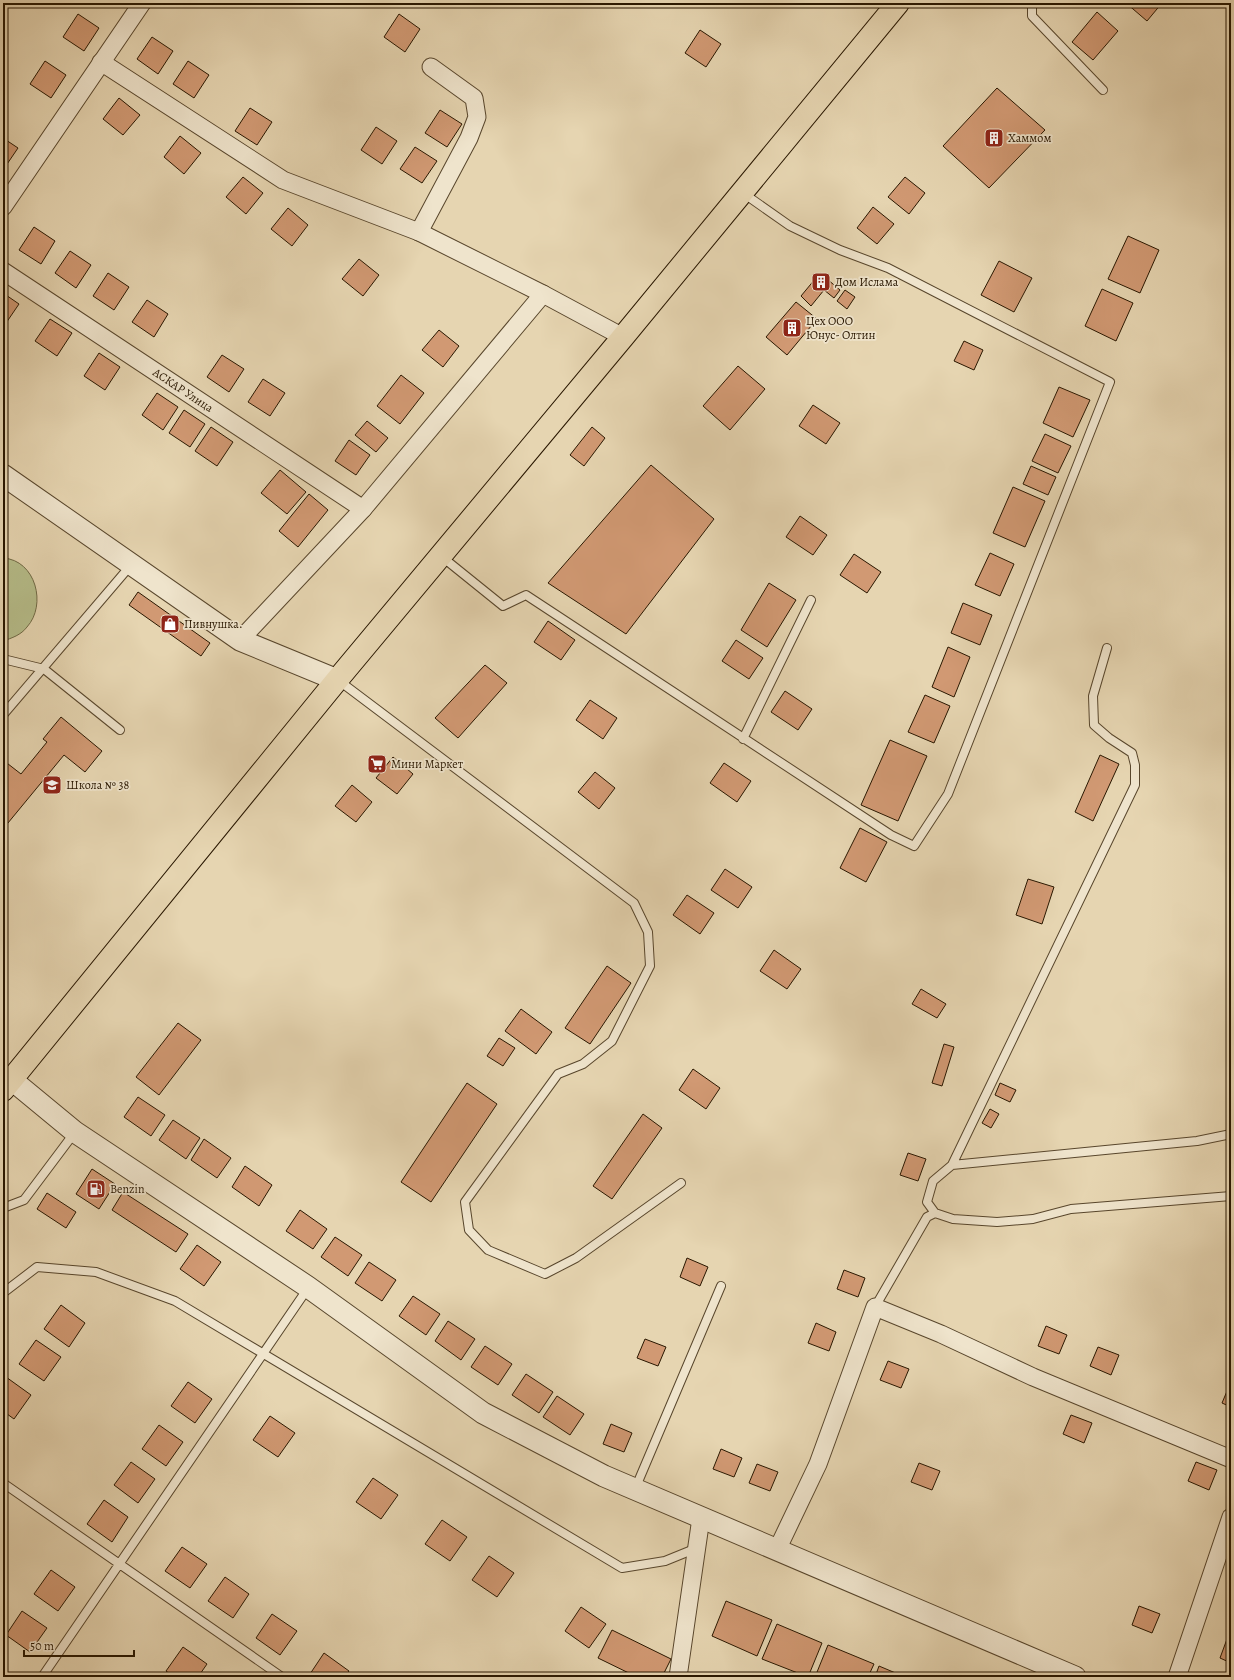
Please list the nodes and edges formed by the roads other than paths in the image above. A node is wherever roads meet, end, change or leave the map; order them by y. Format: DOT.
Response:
graph roads {
  1 [pos="142,3"];
  2 [pos="898,3"];
  3 [pos="1032,3"];
  4 [pos="101,62"];
  5 [pos="431,67"];
  6 [pos="1103,90"];
  7 [pos="742,192"];
  8 [pos="3,206"];
  9 [pos="418,232"];
  10 [pos="3,271"];
  11 [pos="543,294"];
  12 [pos="623,337"];
  13 [pos="3,475"];
  14 [pos="363,509"];
  15 [pos="440,556"];
  16 [pos="131,564"];
  17 [pos="811,600"];
  18 [pos="240,640"];
  19 [pos="1107,648"];
  20 [pos="3,659"];
  21 [pos="44,669"];
  22 [pos="337,680"];
  23 [pos="3,715"];
  24 [pos="120,730"];
  25 [pos="743,738"];
  26 [pos="6,1081"];
  27 [pos="75,1132"];
  28 [pos="1231,1134"];
  29 [pos="952,1165"];
  30 [pos="681,1184"];
  31 [pos="1231,1196"];
  32 [pos="3,1208"];
  33 [pos="935,1213"];
  34 [pos="721,1286"];
  35 [pos="308,1287"];
  36 [pos="3,1293"];
  37 [pos="875,1307"];
  38 [pos="263,1354"];
  39 [pos="1231,1459"];
  40 [pos="3,1483"];
  41 [pos="635,1490"];
  42 [pos="1231,1517"];
  43 [pos="701,1518"];
  44 [pos="697,1548"];
  45 [pos="777,1550"];
  46 [pos="120,1564"];
  47 [pos="42,1677"];
  48 [pos="282,1677"];
  49 [pos="678,1677"];
  50 [pos="1075,1677"];
  51 [pos="1177,1677"];
  1 -- 4 [label="street"];
  2 -- 7 [label="highway"];
  3 -- 6 [label="lane"];
  4 -- 8 [label="street"];
  4 -- 9 [label="street"];
  5 -- 9 [label="street"];
  7 -- 12 [label="highway"];
  7 -- 25 [label="lane"];
  9 -- 11 [label="street"];
  10 -- 14 [label="street, АСКАР Улица"];
  11 -- 12 [label="street"];
  11 -- 14 [label="street"];
  12 -- 15 [label="highway"];
  13 -- 16 [label="street"];
  14 -- 18 [label="street"];
  15 -- 22 [label="highway"];
  15 -- 25 [label="lane"];
  16 -- 18 [label="street"];
  16 -- 21 [label="lane"];
  17 -- 25 [label="lane"];
  18 -- 22 [label="street"];
  19 -- 29 [label="lane"];
  20 -- 21 [label="lane"];
  21 -- 23 [label="lane"];
  21 -- 24 [label="lane"];
  22 -- 26 [label="highway"];
  22 -- 30 [label="lane"];
  26 -- 27 [label="street"];
  27 -- 32 [label="lane"];
  27 -- 35 [label="street"];
  28 -- 29 [label="lane"];
  29 -- 33 [label="lane"];
  31 -- 33 [label="lane"];
  33 -- 37 [label="lane"];
  34 -- 41 [label="lane"];
  35 -- 38 [label="lane"];
  35 -- 41 [label="street"];
  36 -- 38 [label="lane"];
  37 -- 39 [label="street"];
  37 -- 45 [label="street"];
  38 -- 44 [label="lane"];
  38 -- 46 [label="lane"];
  40 -- 46 [label="lane"];
  41 -- 43 [label="street"];
  42 -- 51 [label="street"];
  43 -- 44 [label="street"];
  43 -- 45 [label="street"];
  44 -- 49 [label="street"];
  45 -- 50 [label="street"];
  46 -- 47 [label="lane"];
  46 -- 48 [label="lane"];
}
